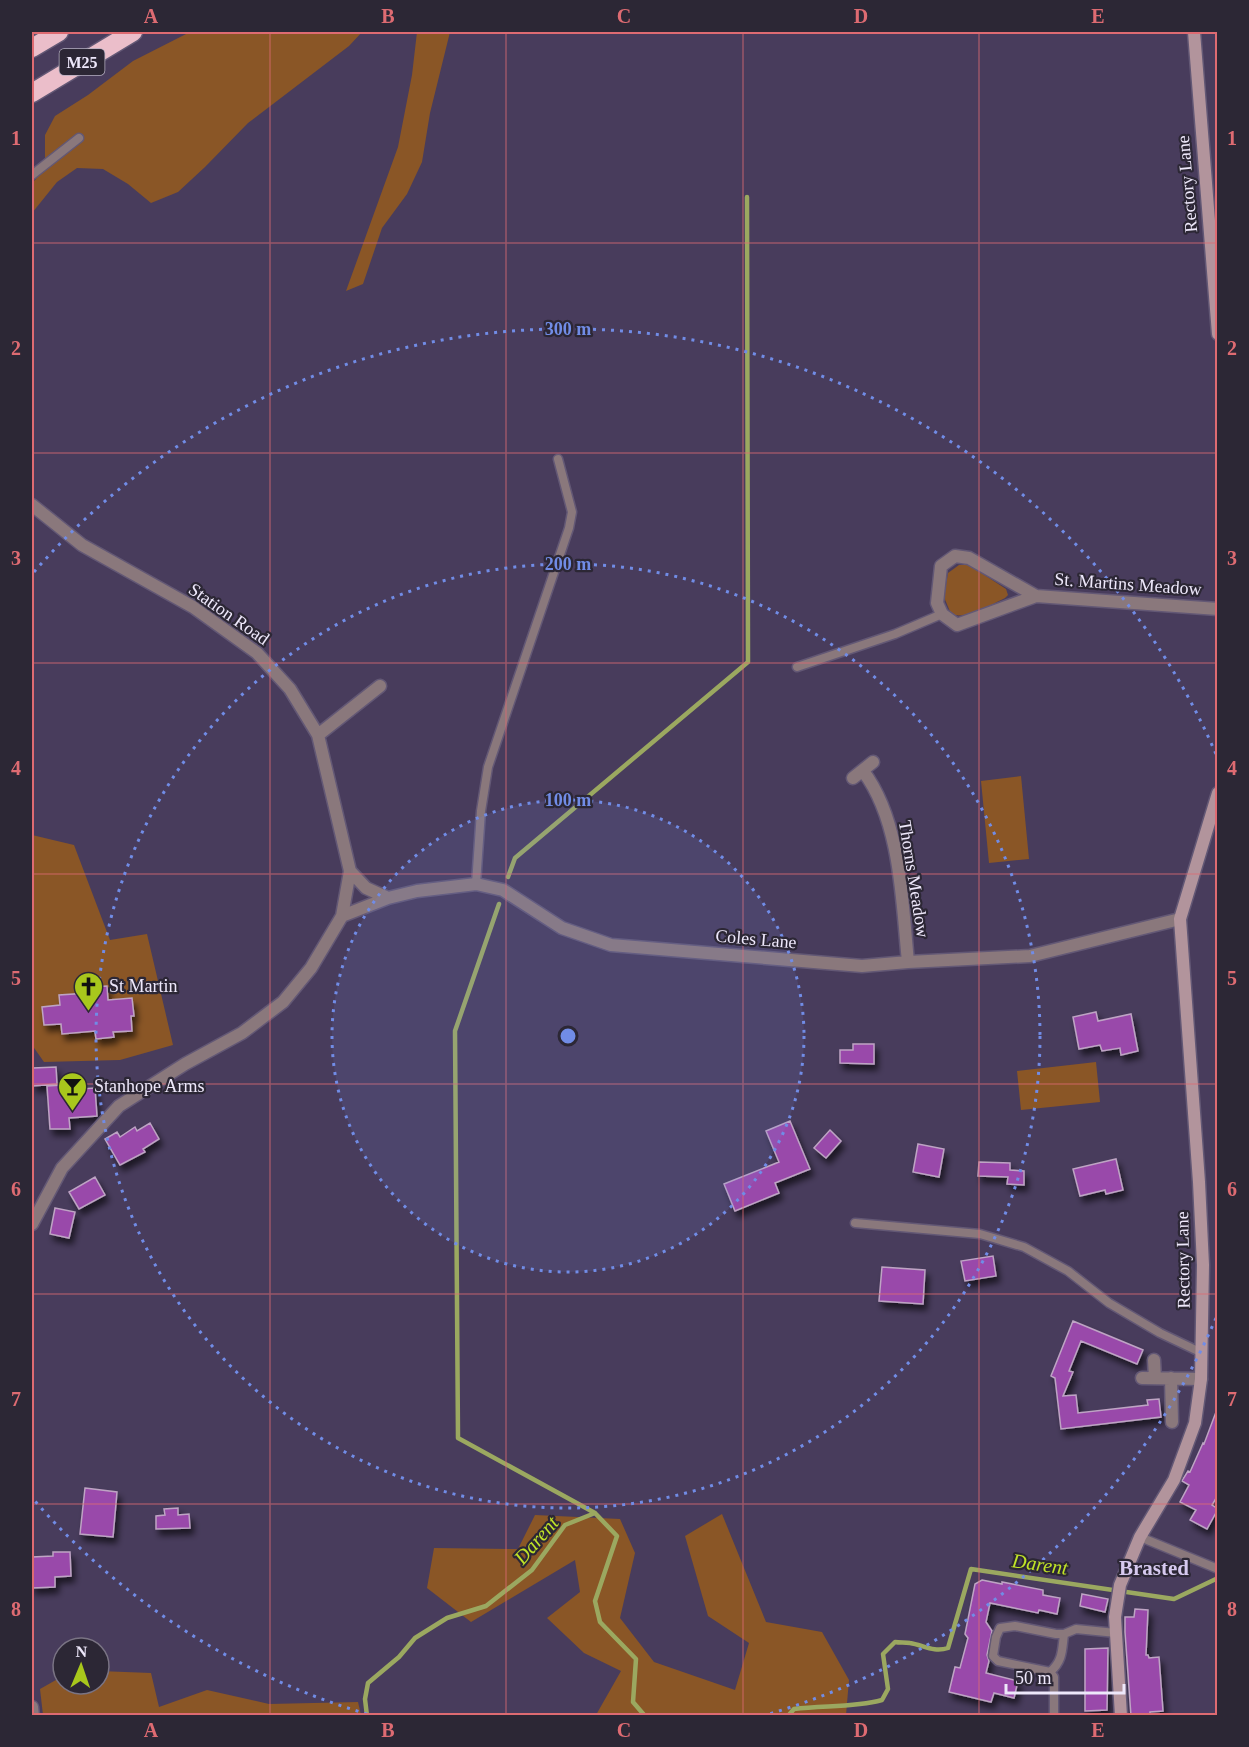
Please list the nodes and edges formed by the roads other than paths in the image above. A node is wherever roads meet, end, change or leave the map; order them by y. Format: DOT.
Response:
graph roads {
  1 [pos="59,32"];
  2 [pos="133,32"];
  3 [pos="1194,32"];
  4 [pos="32,48"];
  5 [pos="32,93"];
  6 [pos="79,138"];
  7 [pos="32,172"];
  8 [pos="1218,334"];
  9 [pos="558,459"];
  10 [pos="32,505"];
  11 [pos="1036,596"];
  12 [pos="1218,609"];
  13 [pos="942,614"];
  14 [pos="797,667"];
  15 [pos="380,686"];
  16 [pos="318,735"];
  17 [pos="873,762"];
  18 [pos="1218,793"];
  19 [pos="350,871"];
  20 [pos="476,885"];
  21 [pos="388,898"];
  22 [pos="342,916"];
  23 [pos="1180,919"];
  24 [pos="908,962"];
  25 [pos="855,1223"];
  26 [pos="32,1224"];
  27 [pos="1200,1352"];
  28 [pos="1154,1360"];
  29 [pos="1142,1378"];
  30 [pos="1155,1378"];
  31 [pos="1171,1378"];
  32 [pos="1201,1379"];
  33 [pos="1172,1422"];
  34 [pos="1140,1537"];
  35 [pos="1218,1569"];
  36 [pos="1116,1633"];
  37 [pos="1064,1634"];
  38 [pos="1050,1672"];
  39 [pos="32,1707"];
  40 [pos="33,1716"];
  41 [pos="1054,1716"];
  42 [pos="1121,1716"];
  1 -- 4 [label="highway, M25"];
  2 -- 5 [label="highway, M25"];
  3 -- 8 [label="street, Rectory Lane"];
  6 -- 7 [label="lane"];
  9 -- 20 [label="lane"];
  10 -- 16 [label="street, Station Road"];
  11 -- 12 [label="street, St. Martins Meadow"];
  11 -- 13 [label="street, St. Martins Meadow"];
  11 -- 13 [label="street, St. Martins Meadow"];
  13 -- 14 [label="lane"];
  15 -- 16 [label="street"];
  16 -- 19 [label="street, Station Road"];
  17 -- 24 [label="street, Thorns Meadow"];
  18 -- 23 [label="street, Rectory Lane"];
  19 -- 21 [label="street"];
  19 -- 22 [label="street, Station Road"];
  20 -- 21 [label="street, Coles Lane"];
  20 -- 24 [label="street, Coles Lane"];
  21 -- 22 [label="street, Coles Lane"];
  22 -- 26 [label="street"];
  23 -- 24 [label="street, Coles Lane"];
  23 -- 27 [label="street, Rectory Lane"];
  25 -- 27 [label="lane"];
  27 -- 32 [label="street, Rectory Lane"];
  28 -- 30 [label="street"];
  29 -- 30 [label="street"];
  30 -- 31 [label="street"];
  31 -- 32 [label="street"];
  31 -- 33 [label="street"];
  32 -- 34 [label="street, Rectory Lane"];
  34 -- 35 [label="lane"];
  34 -- 36 [label="street, Rectory Lane"];
  36 -- 37 [label="lane"];
  36 -- 42 [label="street, Rectory Lane"];
  37 -- 38 [label="lane"];
  37 -- 38 [label="lane"];
  38 -- 41 [label="lane"];
  39 -- 40 [label="street"];
}
